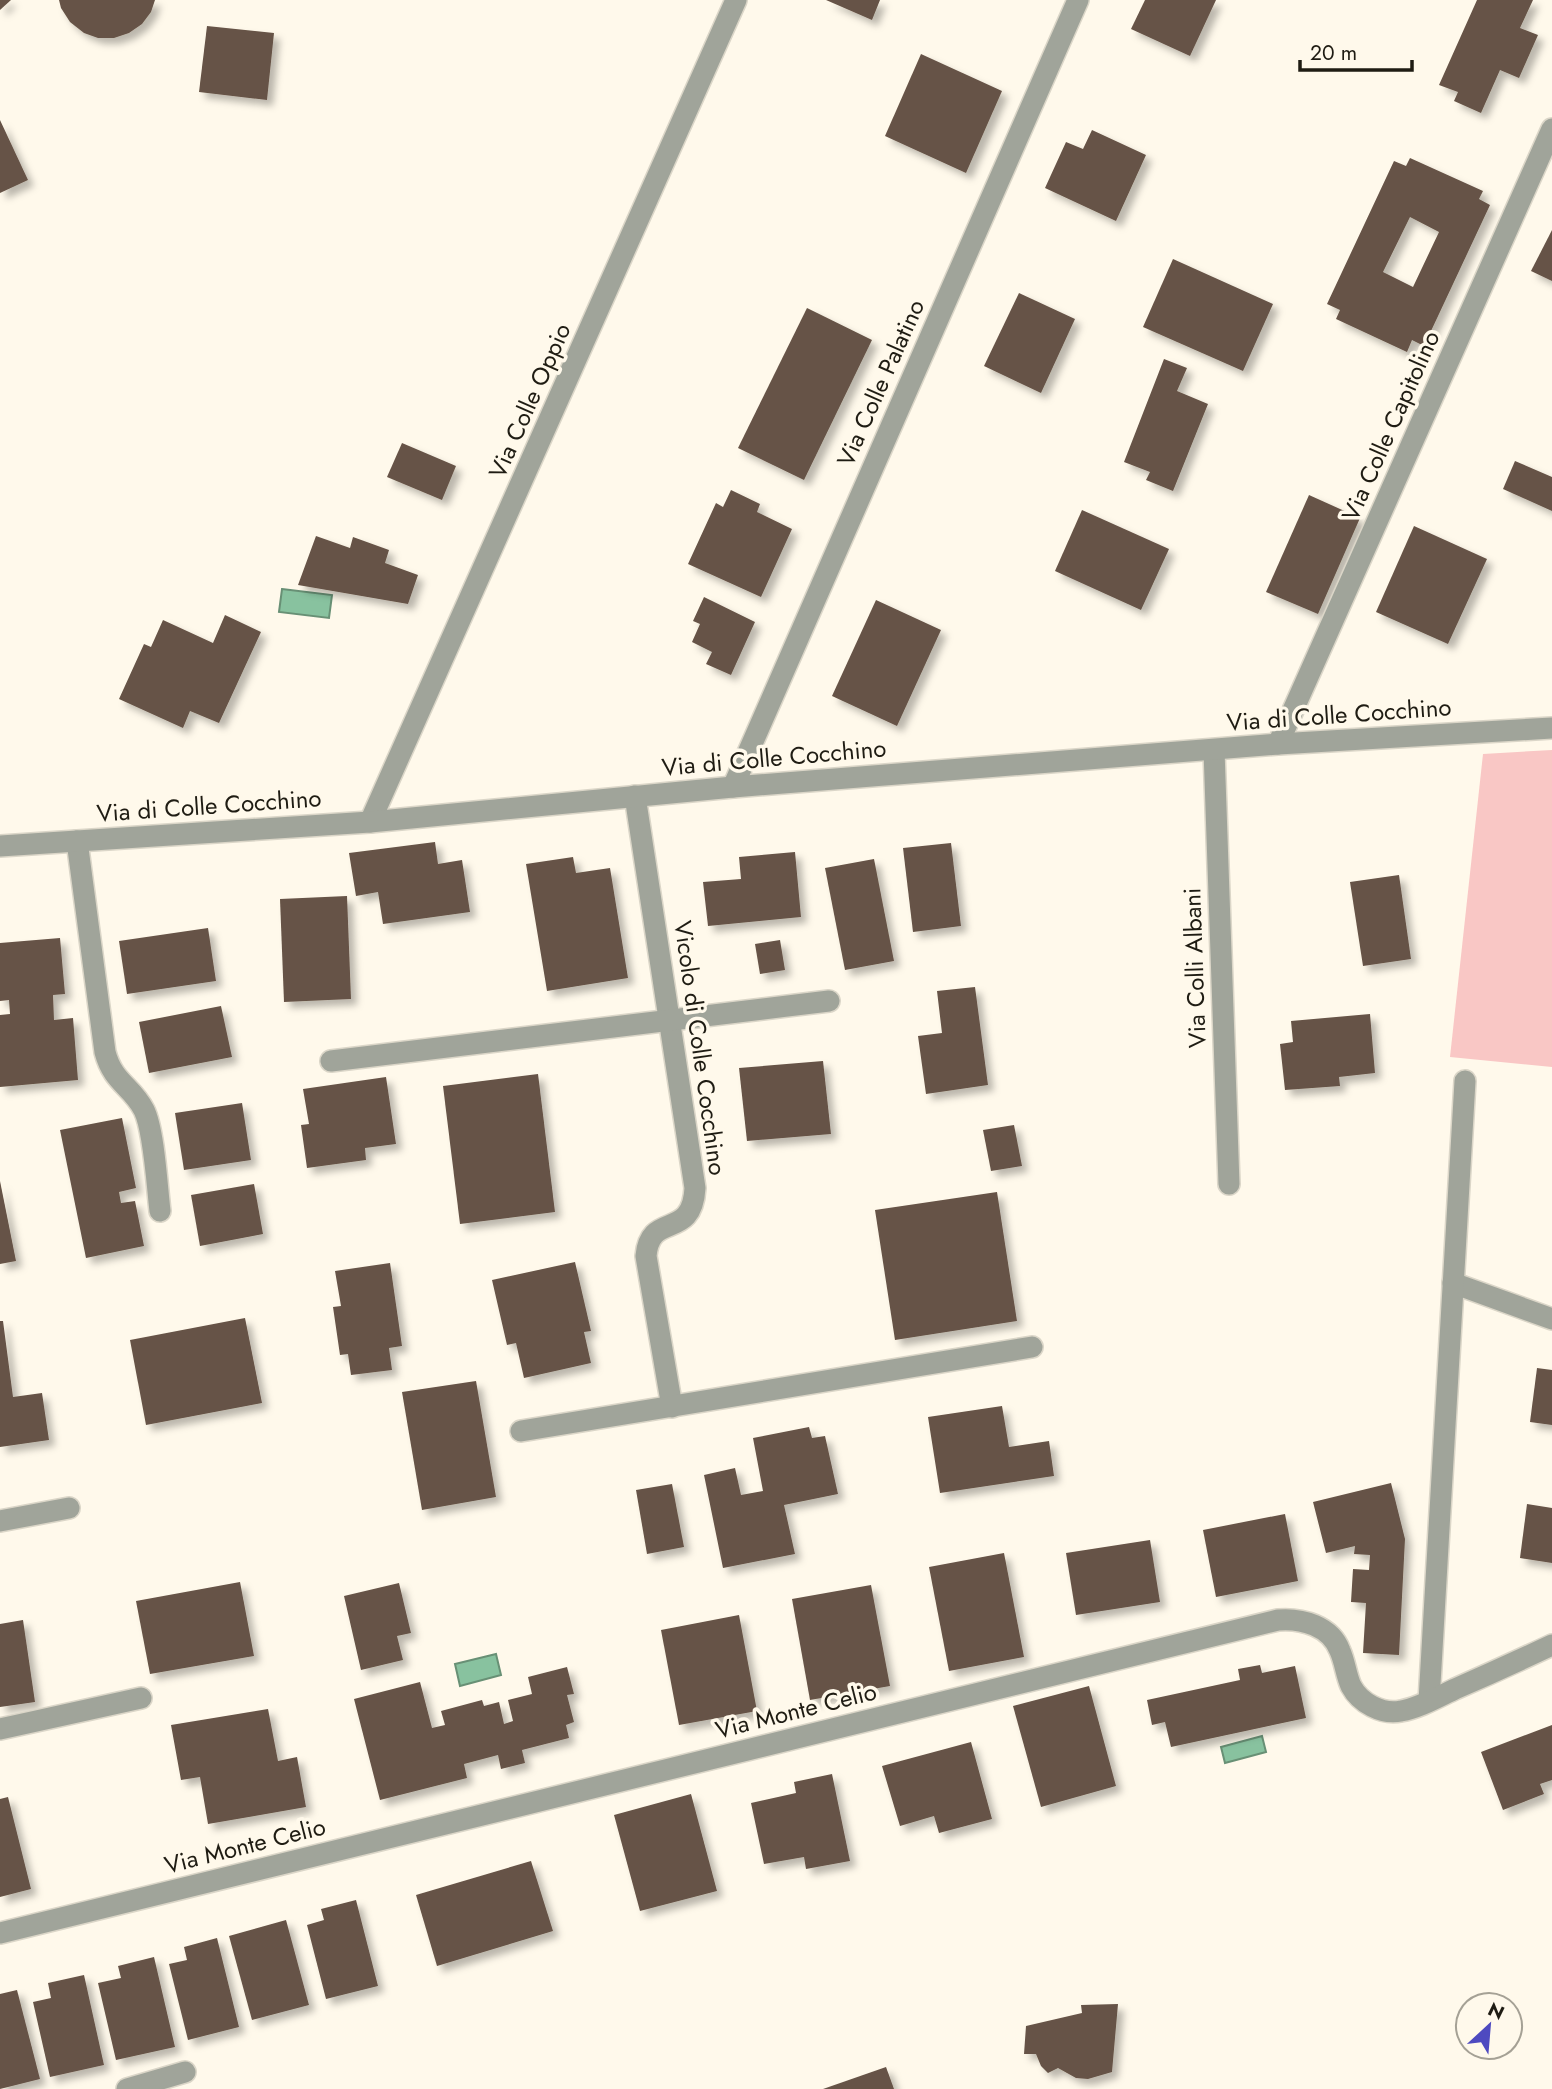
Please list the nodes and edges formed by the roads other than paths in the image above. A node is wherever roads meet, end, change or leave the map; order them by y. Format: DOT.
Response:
graph roads {
  1 [pos="736,0"];
  2 [pos="1078,0"];
  3 [pos="1552,130"];
  4 [pos="1552,728"];
  5 [pos="1278,744"];
  6 [pos="1214,750"];
  7 [pos="733,788"];
  8 [pos="635,796"];
  9 [pos="370,822"];
  10 [pos="77,841"];
  11 [pos="0,846"];
  12 [pos="829,1001"];
  13 [pos="670,1020"];
  14 [pos="331,1061"];
  15 [pos="1465,1081"];
  16 [pos="1229,1184"];
  17 [pos="160,1211"];
  18 [pos="1453,1283"];
  19 [pos="1552,1320"];
  20 [pos="1032,1347"];
  21 [pos="672,1407"];
  22 [pos="521,1431"];
  23 [pos="69,1508"];
  24 [pos="0,1521"];
  25 [pos="1552,1645"];
  26 [pos="141,1698"];
  27 [pos="1429,1701"];
  28 [pos="0,1729"];
  29 [pos="0,1933"];
  30 [pos="185,2072"];
  31 [pos="127,2089"];
  1 -- 9 [label="street, Via Colle Oppio"];
  2 -- 7 [label="street, Via Colle Palatino"];
  3 -- 5 [label="street, Via Colle Capitolino"];
  4 -- 5 [label="street, Via di Colle Cocchino"];
  5 -- 6 [label="street, Via di Colle Cocchino"];
  6 -- 7 [label="street, Via di Colle Cocchino"];
  6 -- 16 [label="street, Via Colli Albani"];
  7 -- 8 [label="street, Via di Colle Cocchino"];
  8 -- 9 [label="street, Via di Colle Cocchino"];
  8 -- 13 [label="street, Vicolo di Colle Cocchino"];
  9 -- 10 [label="street, Via di Colle Cocchino"];
  10 -- 11 [label="street, Via di Colle Cocchino"];
  10 -- 17 [label="street"];
  12 -- 13 [label="street"];
  13 -- 14 [label="street"];
  13 -- 21 [label="street, Vicolo di Colle Cocchino"];
  15 -- 18 [label="street"];
  18 -- 19 [label="street"];
  18 -- 27 [label="street"];
  20 -- 21 [label="street"];
  21 -- 22 [label="street"];
  23 -- 24 [label="street"];
  25 -- 27 [label="street, Via Monte Celio"];
  26 -- 28 [label="street"];
  27 -- 29 [label="street, Via Monte Celio"];
  30 -- 31 [label="street"];
}
